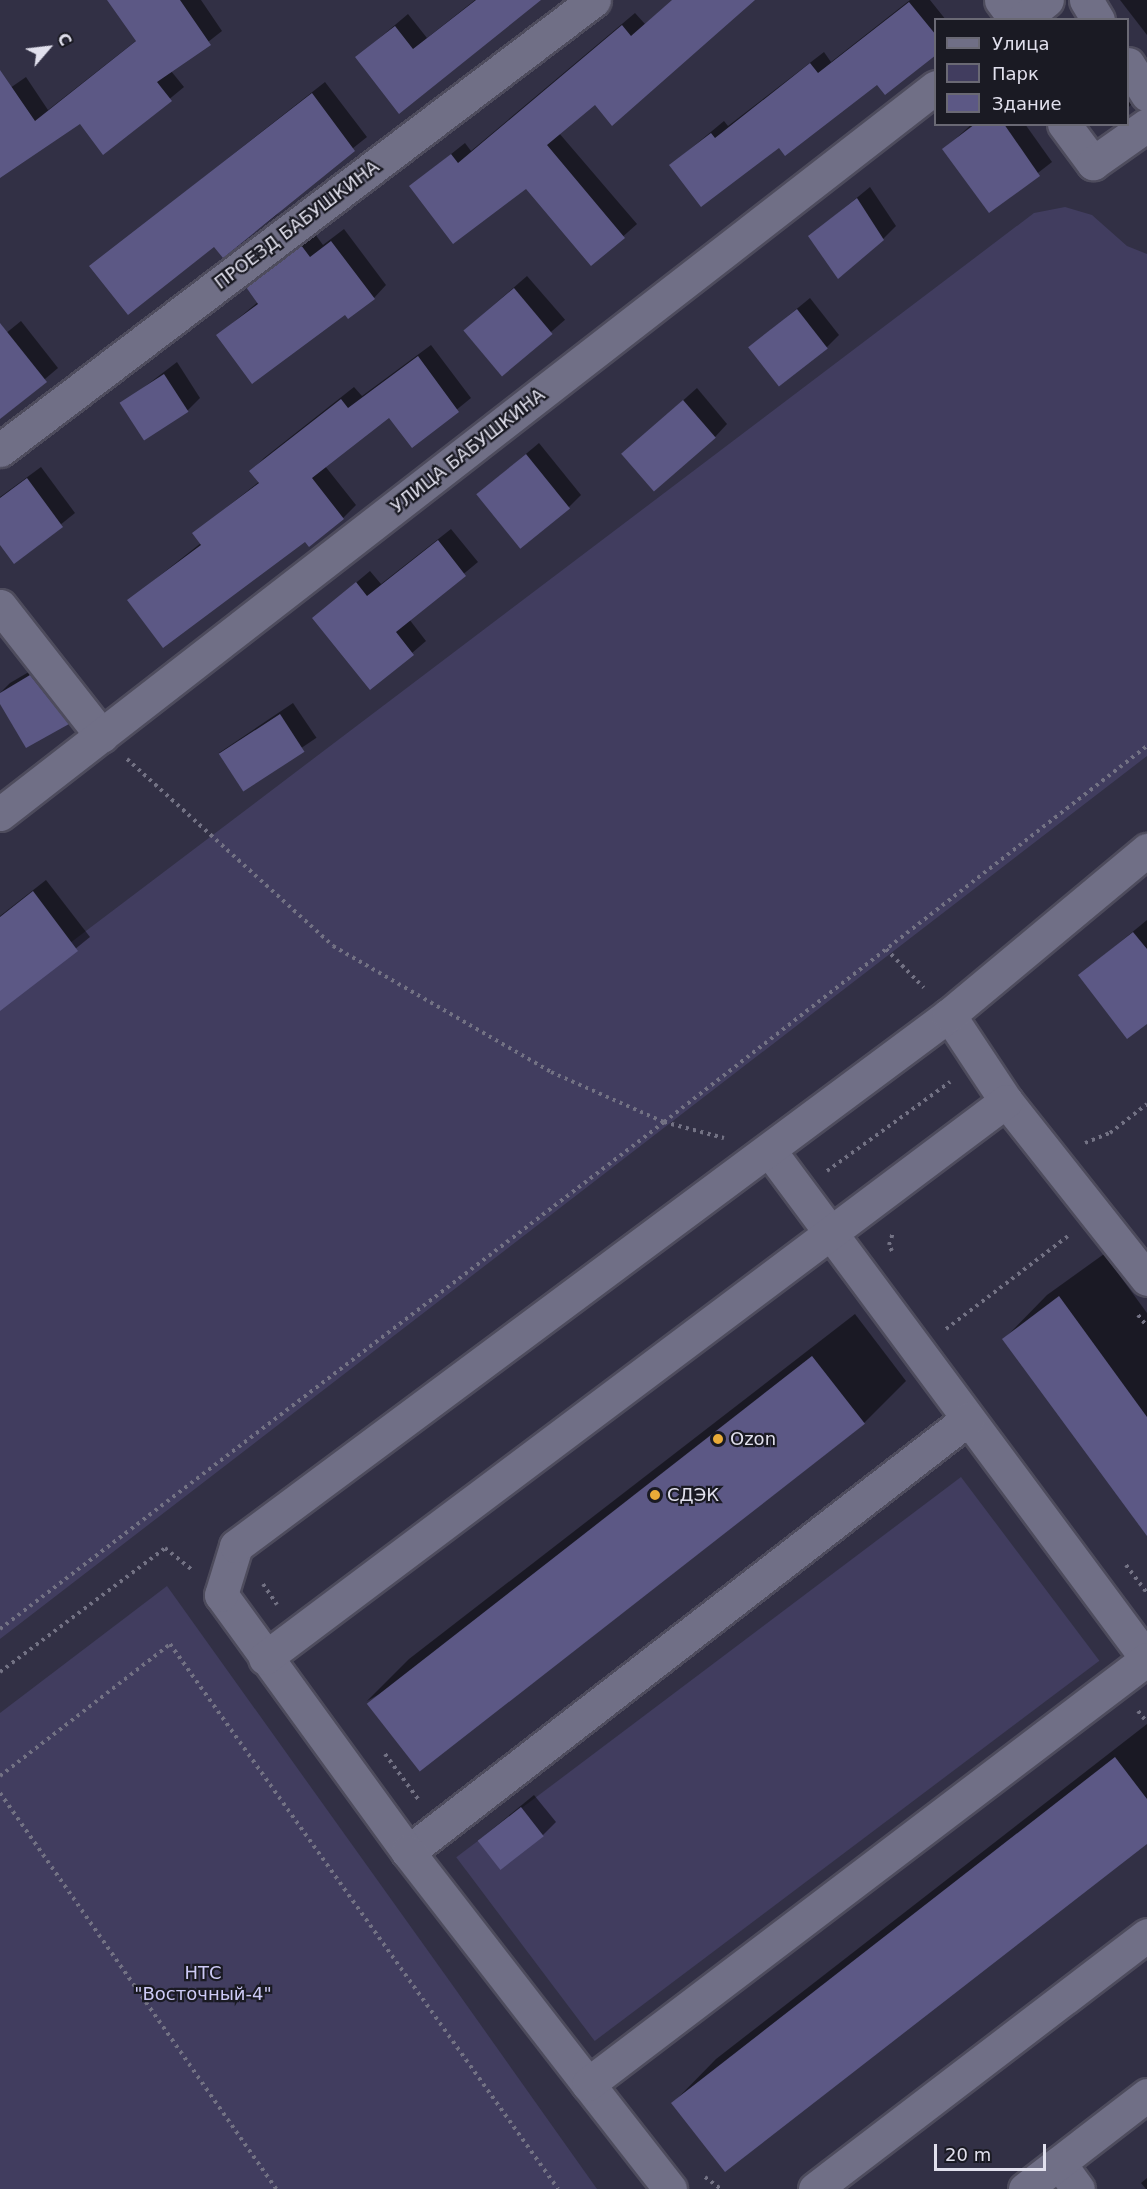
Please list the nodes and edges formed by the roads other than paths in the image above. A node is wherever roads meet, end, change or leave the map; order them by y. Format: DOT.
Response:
graph roads {
  1 [pos="594,0"];
  2 [pos="1001,0"];
  3 [pos="1047,0"];
  4 [pos="1086,0"];
  5 [pos="1014,18"];
  6 [pos="1024,18"];
  7 [pos="1097,18"];
  8 [pos="1129,66"];
  9 [pos="934,89"];
  10 [pos="1147,94"];
  11 [pos="1147,125"];
  12 [pos="1065,126"];
  13 [pos="0,450"];
  14 [pos="0,606"];
  15 [pos="102,736"];
  16 [pos="0,814"];
  17 [pos="1147,850"];
  18 [pos="950,1015"];
  19 [pos="1006,1101"];
  20 [pos="769,1150"];
  21 [pos="829,1232"];
  22 [pos="1140,1293"];
  23 [pos="968,1419"];
  24 [pos="265,1658"];
  25 [pos="1147,1659"];
  26 [pos="408,1852"];
  27 [pos="1147,1935"];
  28 [pos="588,2084"];
  29 [pos="1147,2095"];
  30 [pos="1059,2163"];
  31 [pos="670,2189"];
  32 [pos="815,2189"];
  33 [pos="1025,2189"];
  34 [pos="1078,2189"];
  1 -- 13 [label="street, ПРОЕЗД БАБУШКИНА"];
  2 -- 5 [label="street"];
  3 -- 6 [label="street"];
  4 -- 7 [label="street"];
  8 -- 10 [label="street"];
  9 -- 15 [label="street, УЛИЦА БАБУШКИНА"];
  11 -- 12 [label="street"];
  14 -- 15 [label="street"];
  15 -- 16 [label="street, УЛИЦА БАБУШКИНА"];
  17 -- 18 [label="street"];
  18 -- 19 [label="street"];
  18 -- 20 [label="street"];
  19 -- 21 [label="street"];
  19 -- 22 [label="street"];
  20 -- 21 [label="street"];
  20 -- 24 [label="street"];
  21 -- 23 [label="street"];
  21 -- 24 [label="street"];
  23 -- 25 [label="street"];
  23 -- 26 [label="street"];
  24 -- 26 [label="street"];
  25 -- 28 [label="street"];
  26 -- 28 [label="street"];
  27 -- 32 [label="street"];
  28 -- 31 [label="street"];
  29 -- 30 [label="street"];
  30 -- 33 [label="street"];
  30 -- 34 [label="street"];
}
